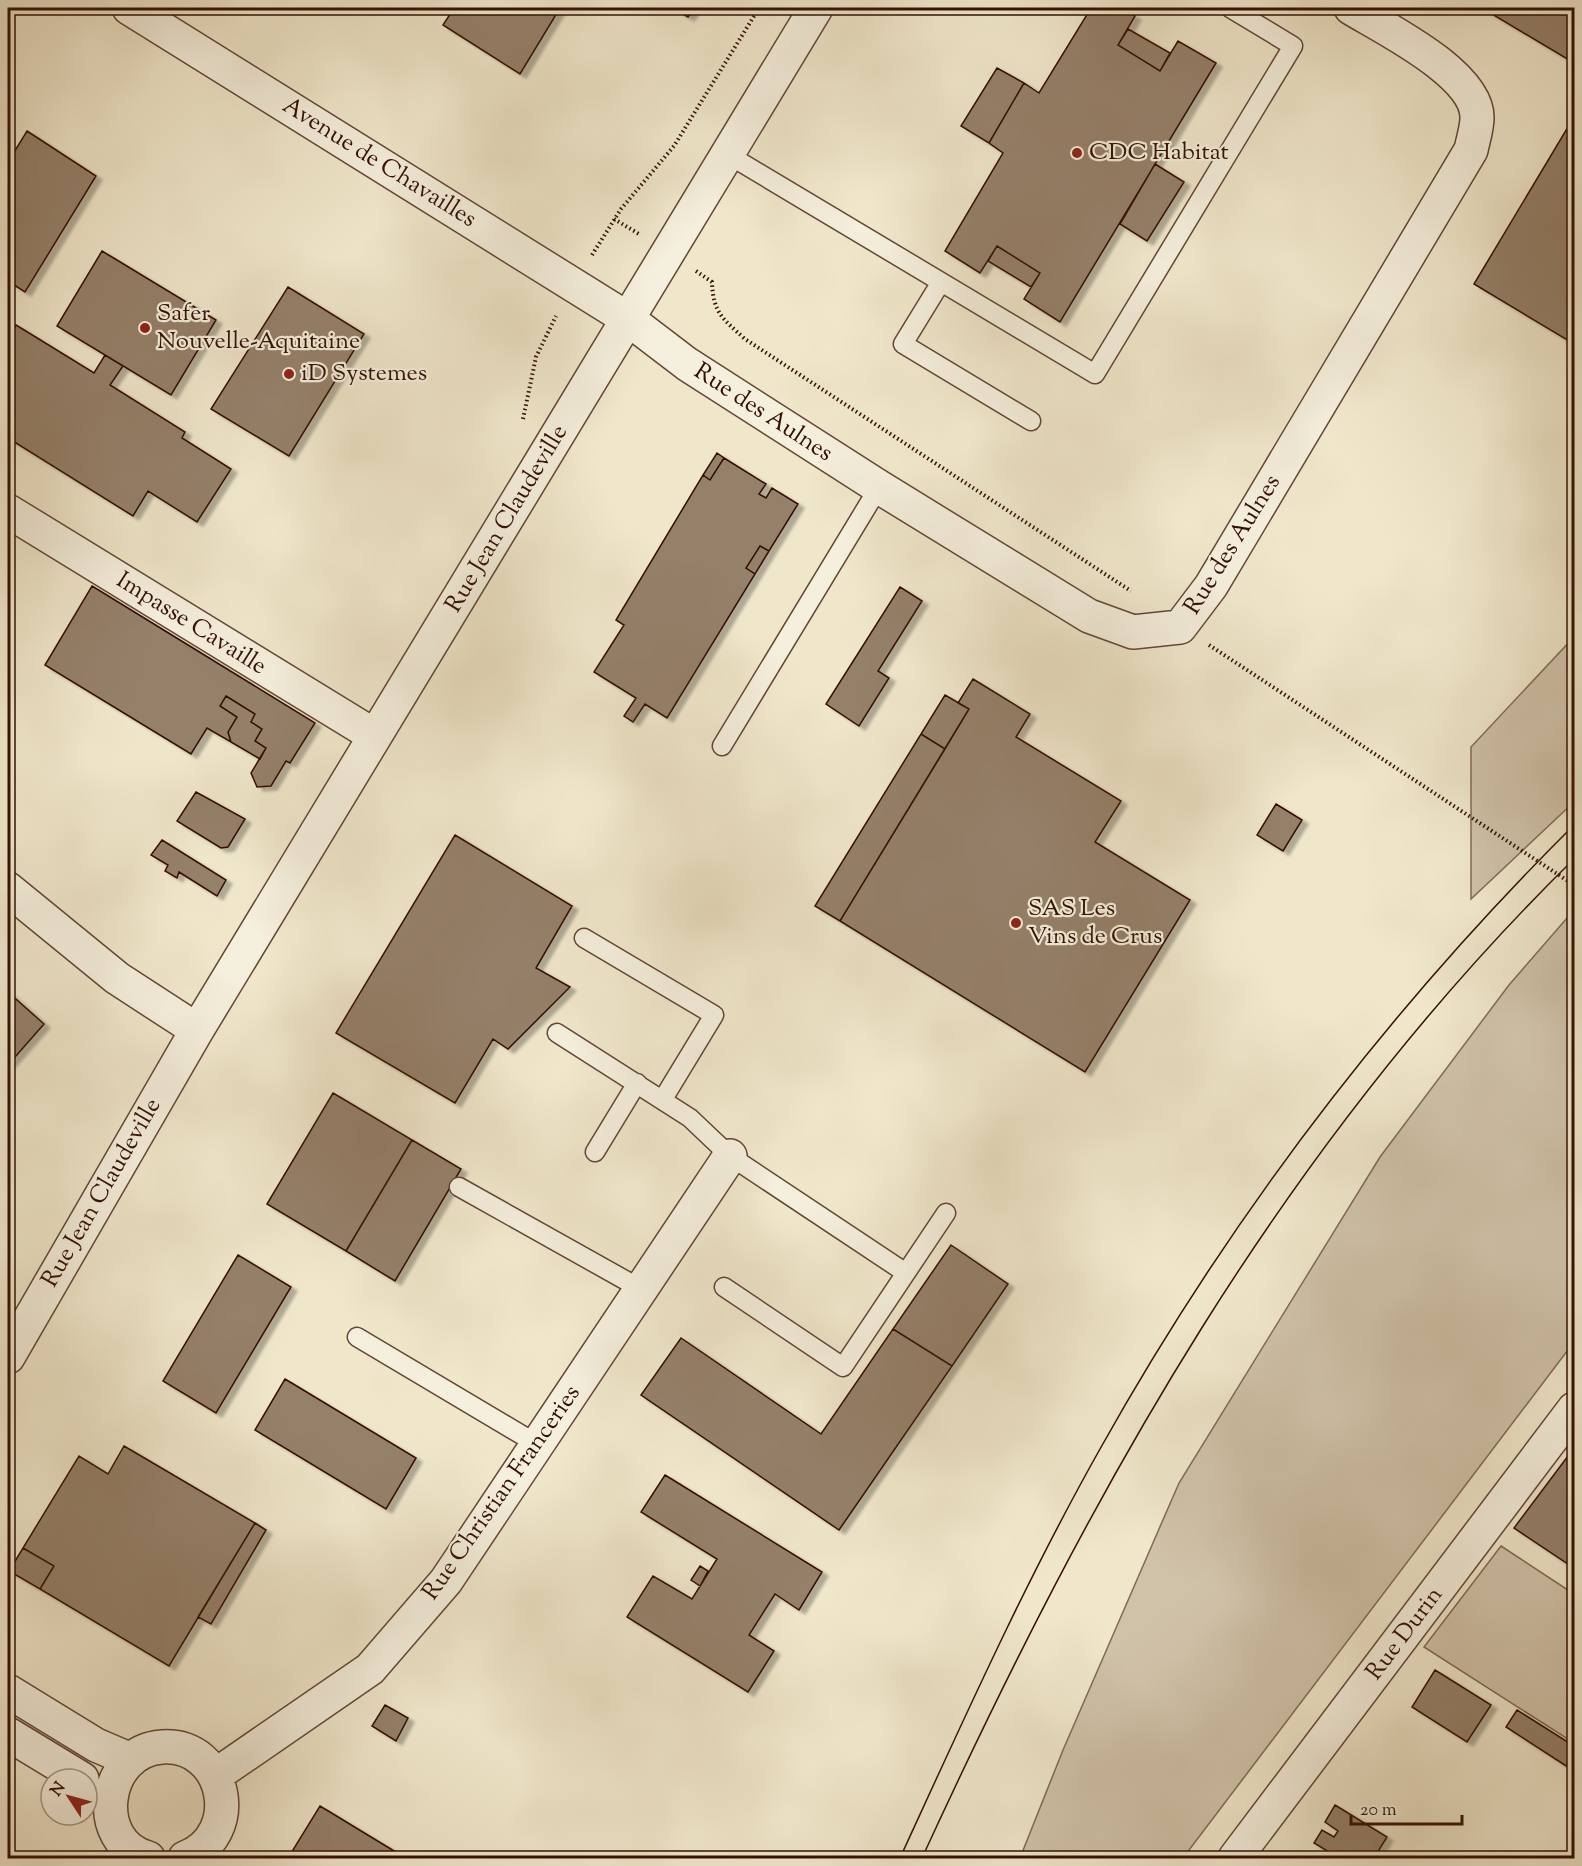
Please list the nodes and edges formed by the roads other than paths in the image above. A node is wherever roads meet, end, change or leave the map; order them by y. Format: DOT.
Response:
graph roads {
  1 [pos="129,8"];
  2 [pos="816,8"];
  3 [pos="1230,8"];
  4 [pos="1351,8"];
  5 [pos="728,154"];
  6 [pos="941,282"];
  7 [pos="628,319"];
  8 [pos="1031,421"];
  9 [pos="879,487"];
  10 [pos="8,511"];
  11 [pos="375,736"];
  12 [pos="722,746"];
  13 [pos="8,889"];
  14 [pos="585,938"];
  15 [pos="197,1030"];
  16 [pos="557,1032"];
  17 [pos="637,1083"];
  18 [pos="663,1099"];
  19 [pos="595,1152"];
  20 [pos="730,1156"];
  21 [pos="459,1187"];
  22 [pos="946,1213"];
  23 [pos="906,1273"];
  24 [pos="724,1287"];
  25 [pos="641,1289"];
  26 [pos="357,1337"];
  27 [pos="8,1357"];
  28 [pos="1570,1425"];
  29 [pos="537,1444"];
  30 [pos="8,1691"];
  31 [pos="8,1734"];
  32 [pos="131,1760"];
  33 [pos="62,1767"];
  34 [pos="216,1775"];
  35 [pos="99,1799"];
  36 [pos="109,1811"];
  37 [pos="148,1858"];
  38 [pos="185,1858"];
  39 [pos="1235,1858"];
  1 -- 7 [label="street, Avenue de Chavailles"];
  2 -- 5 [label="street, Rue Jean Claudeville"];
  3 -- 6 [label="lane"];
  4 -- 9 [label="street, Rue des Aulnes"];
  5 -- 6 [label="lane"];
  5 -- 7 [label="street, Rue Jean Claudeville"];
  6 -- 8 [label="lane"];
  7 -- 9 [label="street, Rue des Aulnes"];
  7 -- 11 [label="street, Rue Jean Claudeville"];
  9 -- 12 [label="lane"];
  10 -- 11 [label="street, Impasse Cavaille"];
  11 -- 15 [label="street, Rue Jean Claudeville"];
  13 -- 15 [label="street"];
  14 -- 18 [label="lane"];
  15 -- 27 [label="street, Rue Jean Claudeville"];
  16 -- 17 [label="lane"];
  17 -- 18 [label="lane"];
  17 -- 19 [label="lane"];
  18 -- 20 [label="lane"];
  20 -- 23 [label="lane"];
  20 -- 25 [label="street, Rue Christian Franceries"];
  21 -- 25 [label="lane"];
  22 -- 23 [label="lane"];
  23 -- 24 [label="lane"];
  25 -- 29 [label="street, Rue Christian Franceries"];
  26 -- 29 [label="lane"];
  28 -- 39 [label="street, Rue Durin"];
  29 -- 34 [label="street, Rue Christian Franceries"];
  30 -- 32 [label="street"];
  31 -- 33 [label="street"];
  32 -- 34 [label="street"];
  32 -- 36 [label="street"];
  34 -- 38 [label="street"];
  35 -- 36 [label="street"];
  36 -- 37 [label="street"];
}
